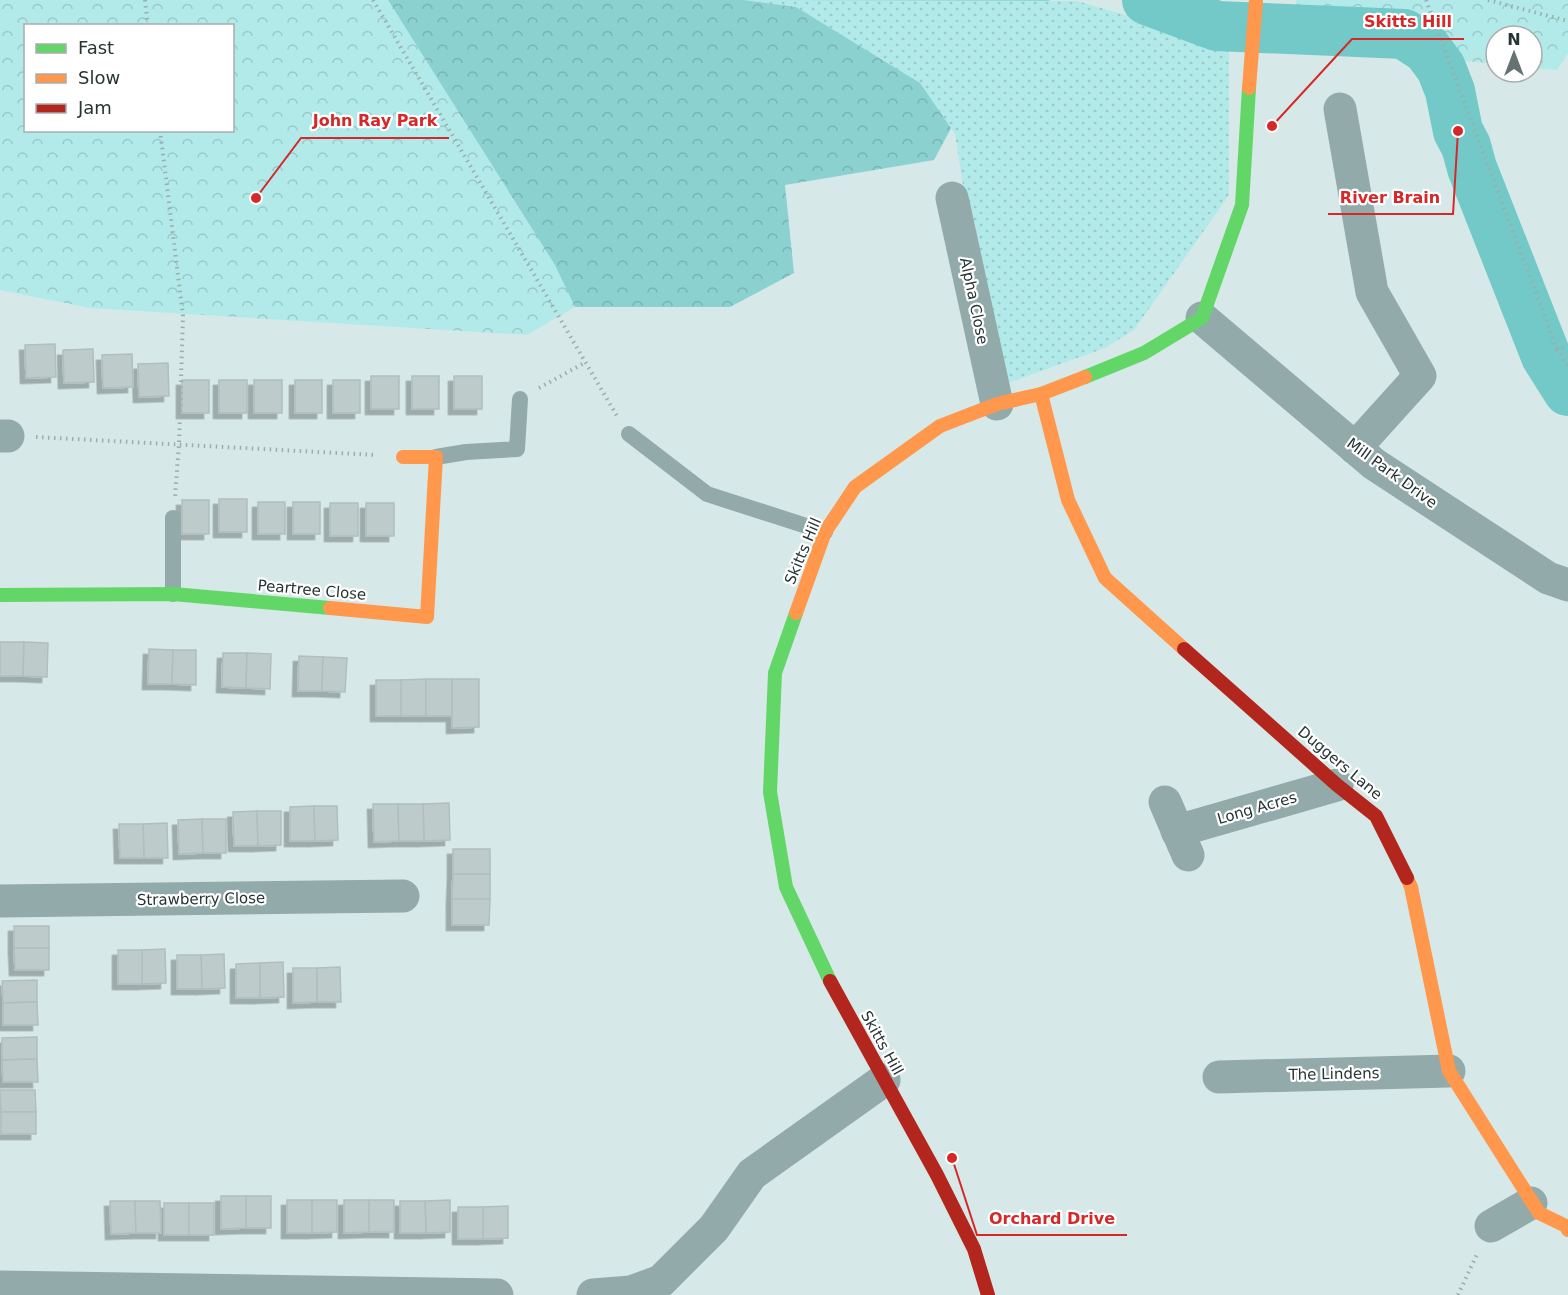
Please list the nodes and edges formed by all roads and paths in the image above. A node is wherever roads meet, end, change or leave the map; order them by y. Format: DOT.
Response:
graph roads {
  1 [pos="145,0"];
  2 [pos="373,0"];
  3 [pos="1426,0"];
  4 [pos="1488,0"];
  5 [pos="1256,6"];
  6 [pos="1568,21"];
  7 [pos="148,24"];
  8 [pos="1340,109"];
  9 [pos="160,132"];
  10 [pos="952,198"];
  11 [pos="1202,318"];
  12 [pos="1568,346"];
  13 [pos="1557,349"];
  14 [pos="586,362"];
  15 [pos="1568,365"];
  16 [pos="1041,394"];
  17 [pos="520,399"];
  18 [pos="997,404"];
  19 [pos="630,434"];
  20 [pos="4,436"];
  21 [pos="179,444"];
  22 [pos="1355,448"];
  23 [pos="403,457"];
  24 [pos="436,457"];
  25 [pos="174,519"];
  26 [pos="825,532"];
  27 [pos="1568,585"];
  28 [pos="174,594"];
  29 [pos="0,595"];
  30 [pos="1337,785"];
  31 [pos="1177,830"];
  32 [pos="403,896"];
  33 [pos="0,901"];
  34 [pos="1449,1071"];
  35 [pos="1220,1077"];
  36 [pos="884,1080"];
  37 [pos="1531,1203"];
  38 [pos="1491,1226"];
  39 [pos="1568,1230"];
  40 [pos="0,1287"];
  41 [pos="668,1288"];
  42 [pos="496,1295"];
  43 [pos="593,1295"];
  44 [pos="988,1295"];
  45 [pos="1458,1295"];
  1 -- 7 [label="path"];
  2 -- 14 [label="path"];
  3 -- 13 [label="path"];
  4 -- 6 [label="path"];
  5 -- 11 [label="street"];
  8 -- 22 [label="street"];
  9 -- 21 [label="path"];
  10 -- 18 [label="street, Alpha Close"];
  11 -- 16 [label="street, Skitts Hill"];
  11 -- 22 [label="street, Mill Park Drive"];
  12 -- 13 [label="path"];
  13 -- 15 [label="path"];
  14 -- 17 [label="path"];
  14 -- 19 [label="path"];
  16 -- 18 [label="street, Skitts Hill"];
  16 -- 30 [label="street, Duggers Lane"];
  17 -- 24 [label="lane"];
  18 -- 26 [label="street, Skitts Hill"];
  19 -- 26 [label="lane"];
  20 -- 21 [label="path"];
  21 -- 23 [label="path"];
  21 -- 25 [label="path"];
  22 -- 27 [label="street, Mill Park Drive"];
  23 -- 24 [label="street"];
  24 -- 28 [label="street, Peartree Close"];
  25 -- 28 [label="lane"];
  26 -- 36 [label="street, Skitts Hill"];
  28 -- 29 [label="street, Peartree Close"];
  30 -- 31 [label="street, Long Acres"];
  30 -- 34 [label="street, Duggers Lane"];
  32 -- 33 [label="street, Strawberry Close"];
  34 -- 35 [label="street, The Lindens"];
  34 -- 37 [label="street, Duggers Lane"];
  36 -- 41 [label="street"];
  36 -- 44 [label="street, Skitts Hill"];
  37 -- 38 [label="street"];
  37 -- 39 [label="street, Duggers Lane"];
  38 -- 45 [label="path"];
  40 -- 42 [label="street"];
  41 -- 43 [label="street"];
}
